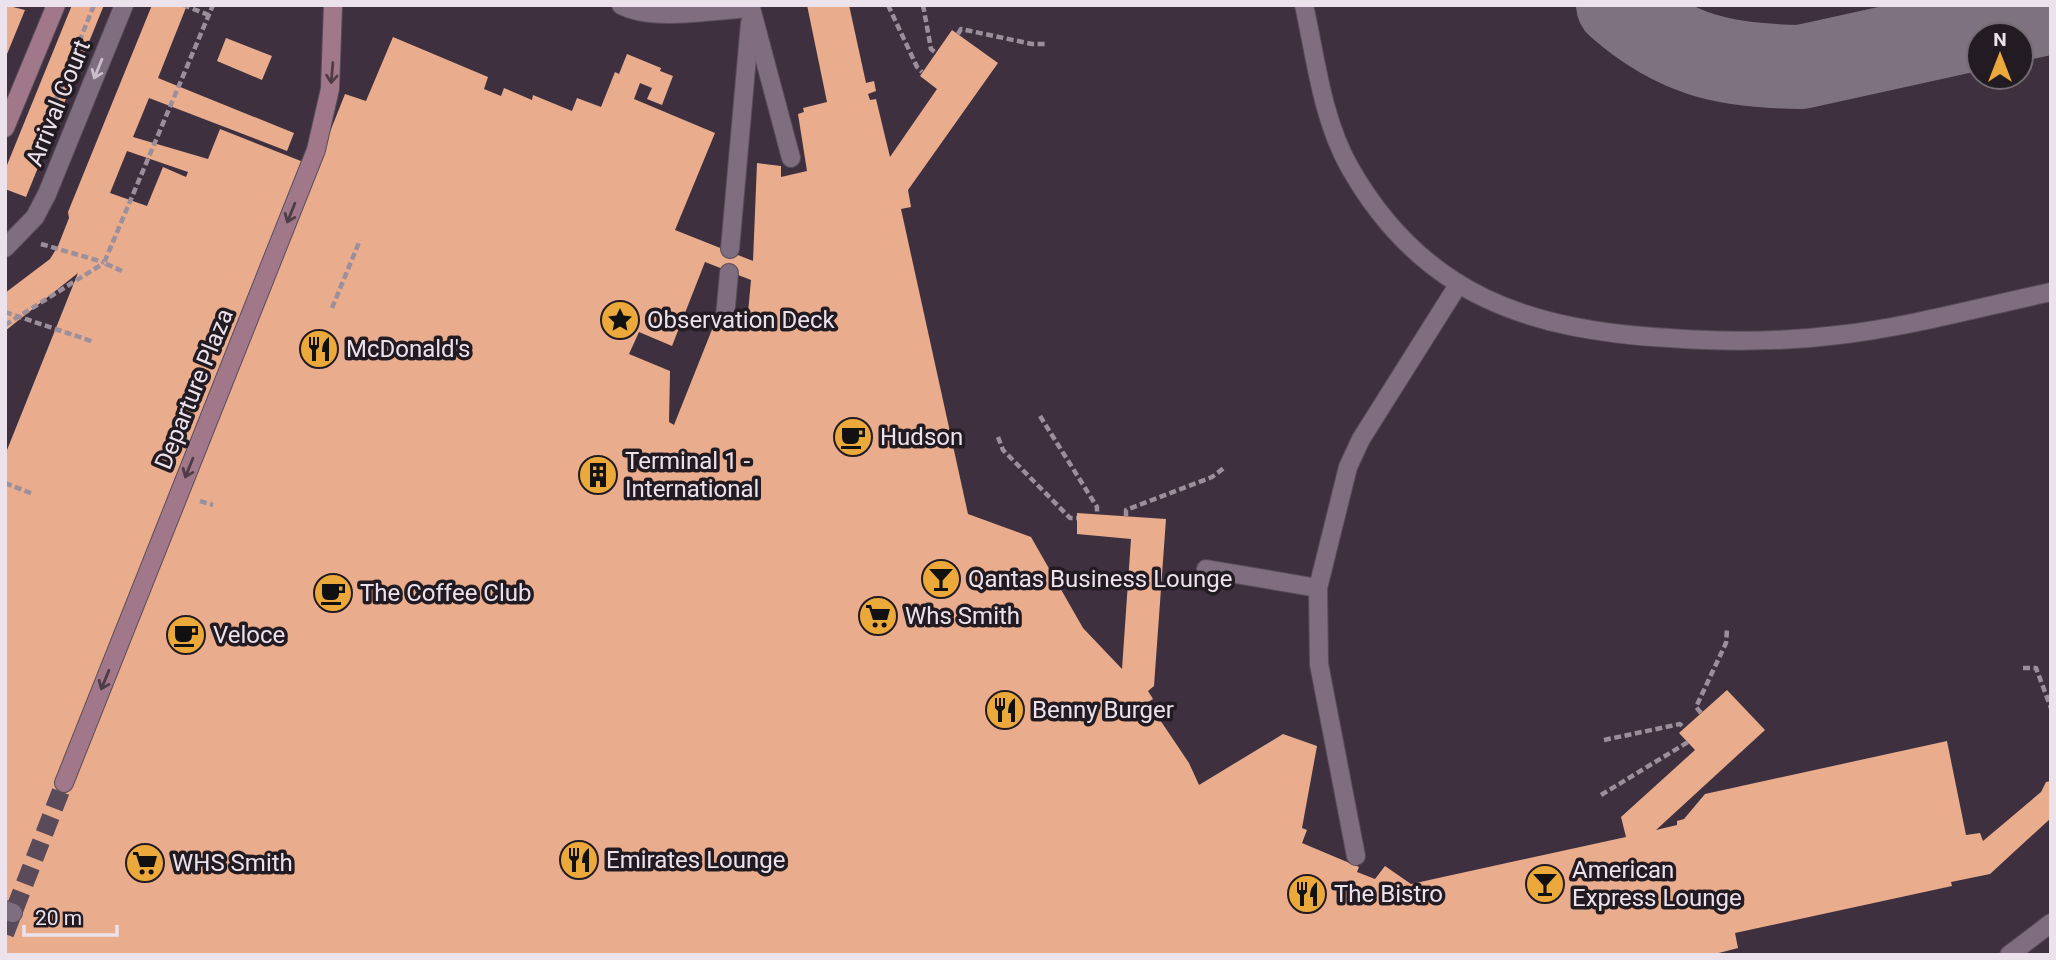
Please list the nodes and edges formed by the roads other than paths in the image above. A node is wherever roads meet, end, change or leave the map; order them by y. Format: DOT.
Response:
graph roads {
  1 [pos="56,5"];
  2 [pos="124,5"];
  3 [pos="332,5"];
  4 [pos="621,5"];
  5 [pos="1304,5"];
  6 [pos="751,6"];
  7 [pos="5,128"];
  8 [pos="791,158"];
  9 [pos="11,243"];
  10 [pos="730,249"];
  11 [pos="729,273"];
  12 [pos="1458,285"];
  13 [pos="2051,292"];
  14 [pos="725,317"];
  15 [pos="1206,569"];
  16 [pos="1318,588"];
  17 [pos="64,783"];
  18 [pos="1356,856"];
  19 [pos="2051,923"];
  20 [pos="2008,955"];
  1 -- 7 [label="street, Arrival Court"];
  2 -- 9 [label="lane, Arrival Court, one-way"];
  3 -- 17 [label="street, Departure Plaza, one-way, bridge"];
  4 -- 6 [label="lane"];
  5 -- 12 [label="lane"];
  6 -- 8 [label="lane"];
  6 -- 10 [label="lane"];
  11 -- 14 [label="lane"];
  12 -- 13 [label="lane"];
  12 -- 16 [label="lane"];
  15 -- 16 [label="lane"];
  16 -- 18 [label="lane"];
  19 -- 20 [label="lane"];
}
